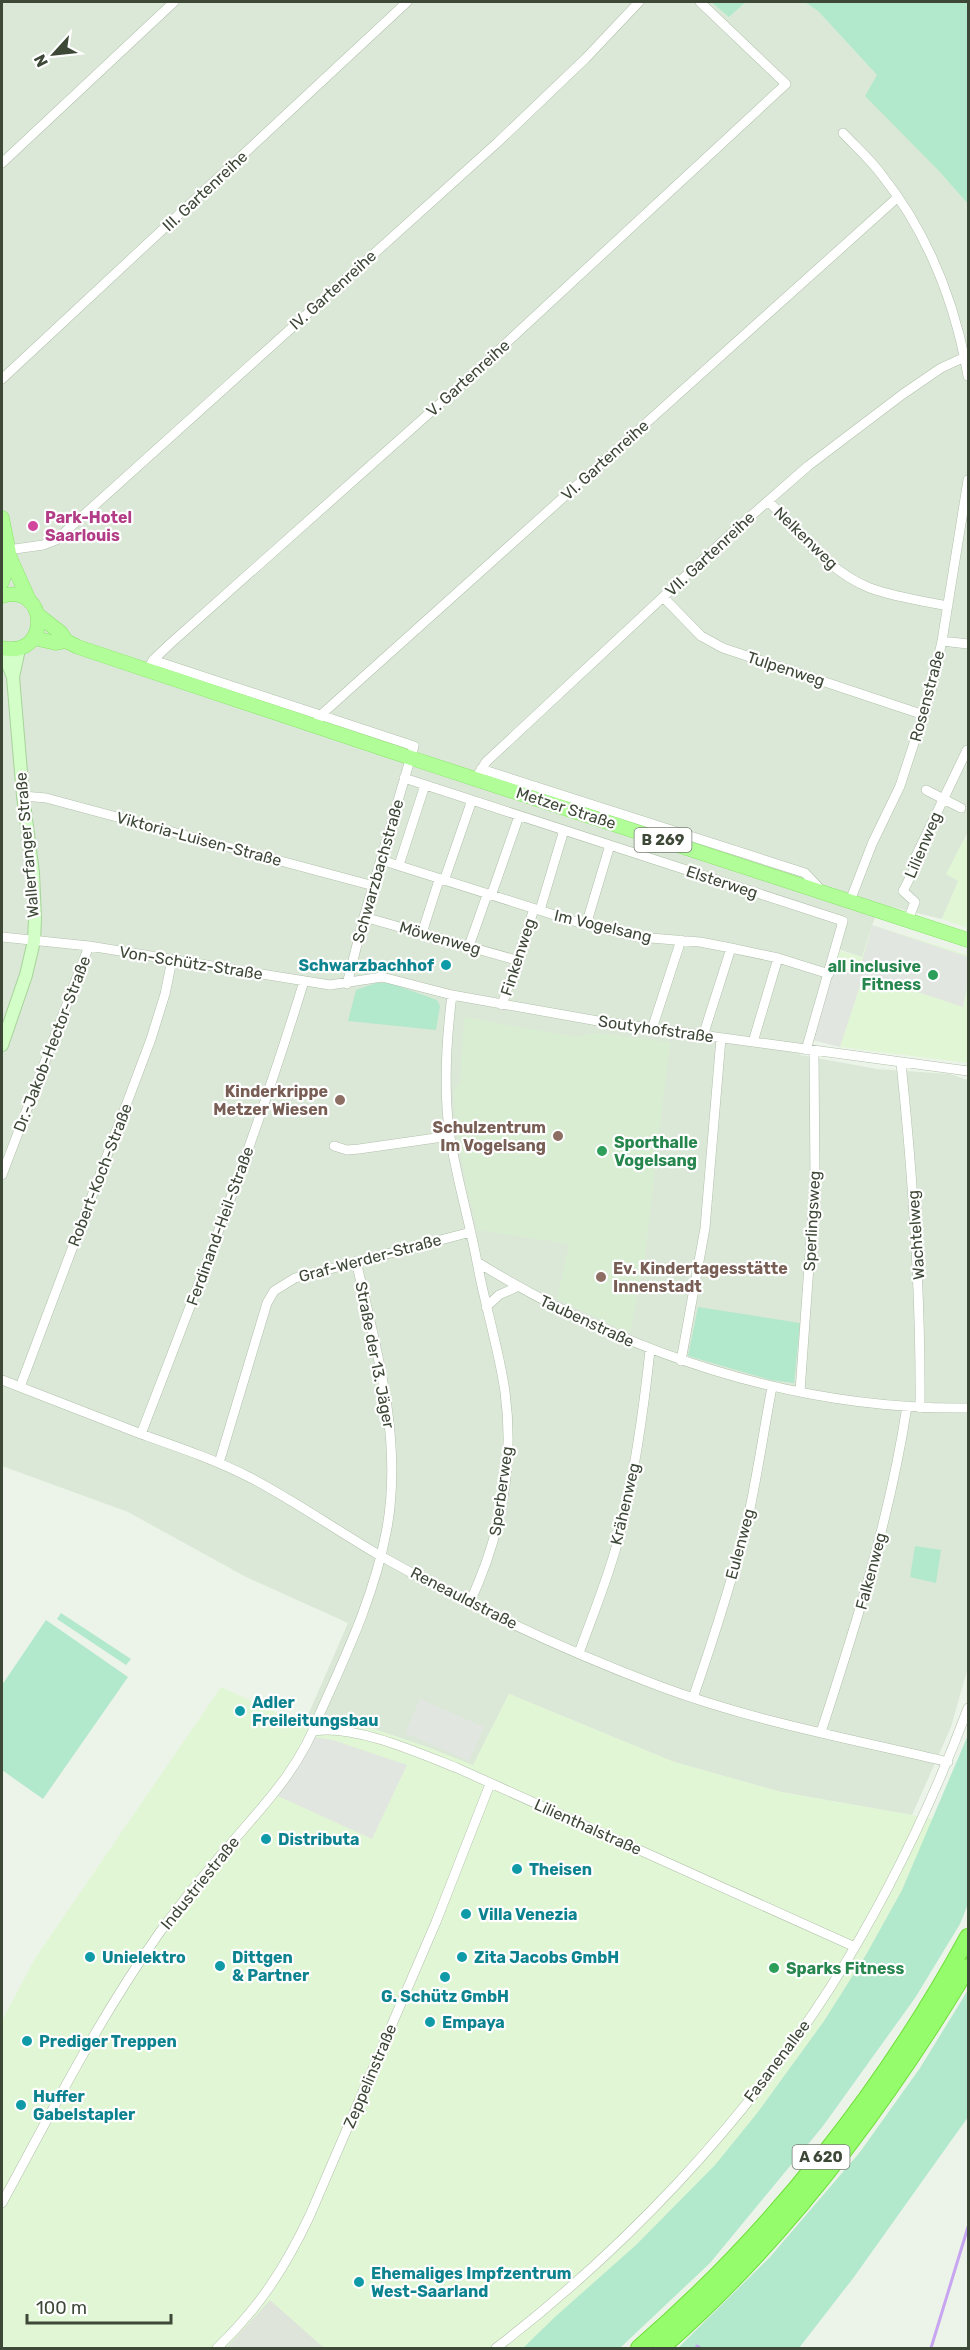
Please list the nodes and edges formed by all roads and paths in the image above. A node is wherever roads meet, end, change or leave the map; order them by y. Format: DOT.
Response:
graph roads {
  1 [pos="174,2"];
  2 [pos="407,2"];
  3 [pos="639,2"];
  4 [pos="700,2"];
  5 [pos="843,133"];
  6 [pos="2,163"];
  7 [pos="898,197"];
  8 [pos="965,357"];
  9 [pos="969,376"];
  10 [pos="2,379"];
  11 [pos="969,480"];
  12 [pos="768,501"];
  13 [pos="2,518"];
  14 [pos="9,554"];
  15 [pos="2,582"];
  16 [pos="2,596"];
  17 [pos="663,597"];
  18 [pos="29,600"];
  19 [pos="948,606"];
  20 [pos="38,615"];
  21 [pos="34,638"];
  22 [pos="66,641"];
  23 [pos="942,641"];
  24 [pos="969,644"];
  25 [pos="2,649"];
  26 [pos="19,649"];
  27 [pos="151,665"];
  28 [pos="13,676"];
  29 [pos="924,715"];
  30 [pos="318,720"];
  31 [pos="967,750"];
  32 [pos="411,758"];
  33 [pos="478,774"];
  34 [pos="404,778"];
  35 [pos="425,785"];
  36 [pos="926,790"];
  37 [pos="23,796"];
  38 [pos="943,799"];
  39 [pos="472,801"];
  40 [pos="961,808"];
  41 [pos="519,816"];
  42 [pos="564,830"];
  43 [pos="610,845"];
  44 [pos="381,860"];
  45 [pos="399,865"];
  46 [pos="442,880"];
  47 [pos="374,886"];
  48 [pos="489,896"];
  49 [pos="850,901"];
  50 [pos="537,910"];
  51 [pos="364,917"];
  52 [pos="908,920"];
  53 [pos="586,925"];
  54 [pos="422,933"];
  55 [pos="2,937"];
  56 [pos="34,940"];
  57 [pos="681,940"];
  58 [pos="969,940"];
  59 [pos="89,946"];
  60 [pos="469,946"];
  61 [pos="731,948"];
  62 [pos="778,958"];
  63 [pos="172,960"];
  64 [pos="516,960"];
  65 [pos="830,974"];
  66 [pos="304,981"];
  67 [pos="347,984"];
  68 [pos="452,995"];
  69 [pos="502,1005"];
  70 [pos="652,1029"];
  71 [pos="703,1036"];
  72 [pos="721,1038"];
  73 [pos="753,1042"];
  74 [pos="2,1045"];
  75 [pos="810,1050"];
  76 [pos="901,1063"];
  77 [pos="969,1071"];
  78 [pos="450,1136"];
  79 [pos="334,1146"];
  80 [pos="2,1175"];
  81 [pos="471,1232"];
  82 [pos="356,1261"];
  83 [pos="477,1262"];
  84 [pos="517,1287"];
  85 [pos="486,1307"];
  86 [pos="650,1350"];
  87 [pos="681,1361"];
  88 [pos="2,1380"];
  89 [pos="772,1387"];
  90 [pos="20,1388"];
  91 [pos="800,1391"];
  92 [pos="907,1406"];
  93 [pos="920,1408"];
  94 [pos="969,1408"];
  95 [pos="141,1434"];
  96 [pos="219,1463"];
  97 [pos="381,1556"];
  98 [pos="470,1602"];
  99 [pos="579,1653"];
  100 [pos="693,1698"];
  101 [pos="969,1708"];
  102 [pos="314,1731"];
  103 [pos="821,1732"];
  104 [pos="462,1758"];
  105 [pos="948,1762"];
  106 [pos="457,1768"];
  107 [pos="490,1784"];
  108 [pos="969,1937"];
  109 [pos="855,1947"];
  110 [pos="969,1967"];
  111 [pos="2,2203"];
  112 [pos="217,2349"];
  113 [pos="496,2349"];
  114 [pos="639,2349"];
  115 [pos="661,2349"];
  1 -- 6 [label="street"];
  2 -- 10 [label="street, III. Gartenreihe"];
  3 -- 14 [label="street, IV. Gartenreihe"];
  4 -- 27 [label="street, V. Gartenreihe"];
  5 -- 7 [label="street"];
  7 -- 8 [label="street"];
  7 -- 30 [label="street, VI. Gartenreihe"];
  8 -- 9 [label="street"];
  8 -- 12 [label="street, VII. Gartenreihe"];
  11 -- 19 [label="street, Rosenstraße"];
  12 -- 17 [label="street, VII. Gartenreihe"];
  12 -- 19 [label="street, Nelkenweg"];
  13 -- 14 [label="main road"];
  14 -- 15 [label="main road"];
  14 -- 18 [label="main road"];
  16 -- 18 [label="main road"];
  17 -- 29 [label="street, Tulpenweg"];
  17 -- 33 [label="street, VII. Gartenreihe"];
  18 -- 20 [label="main road"];
  19 -- 23 [label="street, Rosenstraße"];
  20 -- 21 [label="main road"];
  20 -- 22 [label="main road, Metzer Straße / B 269"];
  21 -- 22 [label="main road, Metzer Straße / B 269"];
  21 -- 26 [label="main road"];
  22 -- 27 [label="main road, Metzer Straße / B 269"];
  23 -- 24 [label="street"];
  23 -- 29 [label="street, Rosenstraße"];
  25 -- 26 [label="main road"];
  25 -- 28 [label="main road, Wallerfanger Straße"];
  26 -- 28 [label="main road, Wallerfanger Straße"];
  27 -- 30 [label="main road, Metzer Straße / B 269"];
  28 -- 37 [label="main road, Wallerfanger Straße"];
  29 -- 49 [label="street, Rosenstraße"];
  30 -- 32 [label="main road, Metzer Straße / B 269"];
  31 -- 38 [label="street, Lilienweg"];
  32 -- 33 [label="main road, Metzer Straße / B 269"];
  32 -- 34 [label="street, Schwarzbachstraße"];
  33 -- 49 [label="main road, Metzer Straße / B 269"];
  34 -- 35 [label="street, Elsterweg"];
  34 -- 44 [label="street, Schwarzbachstraße"];
  35 -- 39 [label="street, Elsterweg"];
  35 -- 45 [label="street, Schwarzbachstraße"];
  36 -- 38 [label="street, Lilienweg"];
  37 -- 47 [label="street, Viktoria-Luisen-Straße"];
  37 -- 56 [label="main road, Wallerfanger Straße"];
  38 -- 40 [label="street, Lilienweg"];
  38 -- 52 [label="street, Lilienweg"];
  39 -- 41 [label="street, Elsterweg"];
  39 -- 46 [label="street"];
  41 -- 42 [label="street, Elsterweg"];
  41 -- 48 [label="street"];
  42 -- 43 [label="street, Elsterweg"];
  42 -- 50 [label="street, Finkenweg"];
  43 -- 53 [label="street"];
  43 -- 65 [label="street, Elsterweg"];
  44 -- 45 [label="street, Im Vogelsang"];
  44 -- 47 [label="street, Schwarzbachstraße"];
  45 -- 46 [label="street, Im Vogelsang"];
  46 -- 48 [label="street, Im Vogelsang"];
  46 -- 54 [label="street"];
  47 -- 51 [label="street, Schwarzbachstraße"];
  48 -- 50 [label="street, Im Vogelsang"];
  48 -- 60 [label="street"];
  49 -- 52 [label="main road, Metzer Straße / B 269"];
  50 -- 53 [label="street, Im Vogelsang"];
  50 -- 64 [label="street, Finkenweg"];
  51 -- 54 [label="street, Möwenweg"];
  51 -- 67 [label="street, Schwarzbachstraße"];
  52 -- 58 [label="main road, Metzer Straße / B 269"];
  53 -- 57 [label="street, Im Vogelsang"];
  54 -- 60 [label="street, Möwenweg"];
  55 -- 56 [label="street, Von-Schütz-Straße"];
  56 -- 59 [label="street, Von-Schütz-Straße"];
  56 -- 74 [label="main road, Wallerfanger Straße"];
  57 -- 61 [label="street, Im Vogelsang"];
  57 -- 70 [label="street"];
  59 -- 63 [label="street, Von-Schütz-Straße"];
  59 -- 80 [label="street, Dr.-Jakob-Hector-Straße"];
  60 -- 64 [label="street, Möwenweg"];
  61 -- 62 [label="street, Im Vogelsang"];
  61 -- 71 [label="street"];
  62 -- 65 [label="street, Im Vogelsang"];
  62 -- 73 [label="street"];
  63 -- 66 [label="street, Von-Schütz-Straße"];
  63 -- 90 [label="street, Robert-Koch-Straße"];
  64 -- 69 [label="street, Finkenweg"];
  65 -- 75 [label="street, Elsterweg"];
  66 -- 67 [label="street, Von-Schütz-Straße"];
  66 -- 95 [label="street, Ferdinand-Heil-Straße"];
  67 -- 68 [label="street, Soutyhofstraße"];
  68 -- 69 [label="street, Soutyhofstraße"];
  68 -- 78 [label="street"];
  69 -- 70 [label="street, Soutyhofstraße"];
  70 -- 71 [label="street, Soutyhofstraße"];
  71 -- 72 [label="street, Soutyhofstraße"];
  72 -- 73 [label="street, Soutyhofstraße"];
  72 -- 87 [label="street"];
  73 -- 75 [label="street, Soutyhofstraße"];
  75 -- 76 [label="street, Soutyhofstraße"];
  75 -- 91 [label="street, Sperlingsweg"];
  76 -- 77 [label="street, Soutyhofstraße"];
  76 -- 93 [label="street, Wachtelweg"];
  78 -- 79 [label="street"];
  78 -- 81 [label="street"];
  81 -- 82 [label="street, Graf-Werder-Straße"];
  81 -- 83 [label="street"];
  82 -- 96 [label="street, Graf-Werder-Straße"];
  82 -- 97 [label="street, Straße der 13. Jäger"];
  83 -- 84 [label="street, Taubenstraße"];
  83 -- 85 [label="street, Sperberweg"];
  84 -- 85 [label="street"];
  84 -- 86 [label="street, Taubenstraße"];
  85 -- 98 [label="street, Sperberweg"];
  86 -- 87 [label="street, Taubenstraße"];
  86 -- 99 [label="street, Krähenweg"];
  87 -- 89 [label="street, Taubenstraße"];
  88 -- 90 [label="street, Reneauldstraße"];
  89 -- 91 [label="street, Taubenstraße"];
  89 -- 100 [label="street, Eulenweg"];
  90 -- 95 [label="street, Reneauldstraße"];
  91 -- 92 [label="street, Taubenstraße"];
  92 -- 93 [label="street, Taubenstraße"];
  92 -- 103 [label="street, Falkenweg"];
  93 -- 94 [label="street, Taubenstraße"];
  95 -- 96 [label="street, Reneauldstraße"];
  96 -- 97 [label="street, Reneauldstraße"];
  97 -- 98 [label="street, Reneauldstraße"];
  97 -- 102 [label="street, Industriestraße"];
  98 -- 99 [label="street, Reneauldstraße"];
  99 -- 100 [label="street, Reneauldstraße"];
  100 -- 103 [label="street, Reneauldstraße"];
  101 -- 105 [label="street, Fasanenallee"];
  102 -- 106 [label="street, Lilienthalstraße"];
  102 -- 111 [label="street, Industriestraße"];
  103 -- 105 [label="street, Reneauldstraße"];
  104 -- 106 [label="street"];
  105 -- 109 [label="street, Fasanenallee"];
  106 -- 107 [label="street, Lilienthalstraße"];
  107 -- 109 [label="street, Lilienthalstraße"];
  107 -- 112 [label="street, Zeppelinstraße"];
  108 -- 114 [label="highway, A 620"];
  109 -- 113 [label="street, Fasanenallee"];
  110 -- 115 [label="highway, A 620"];
}
